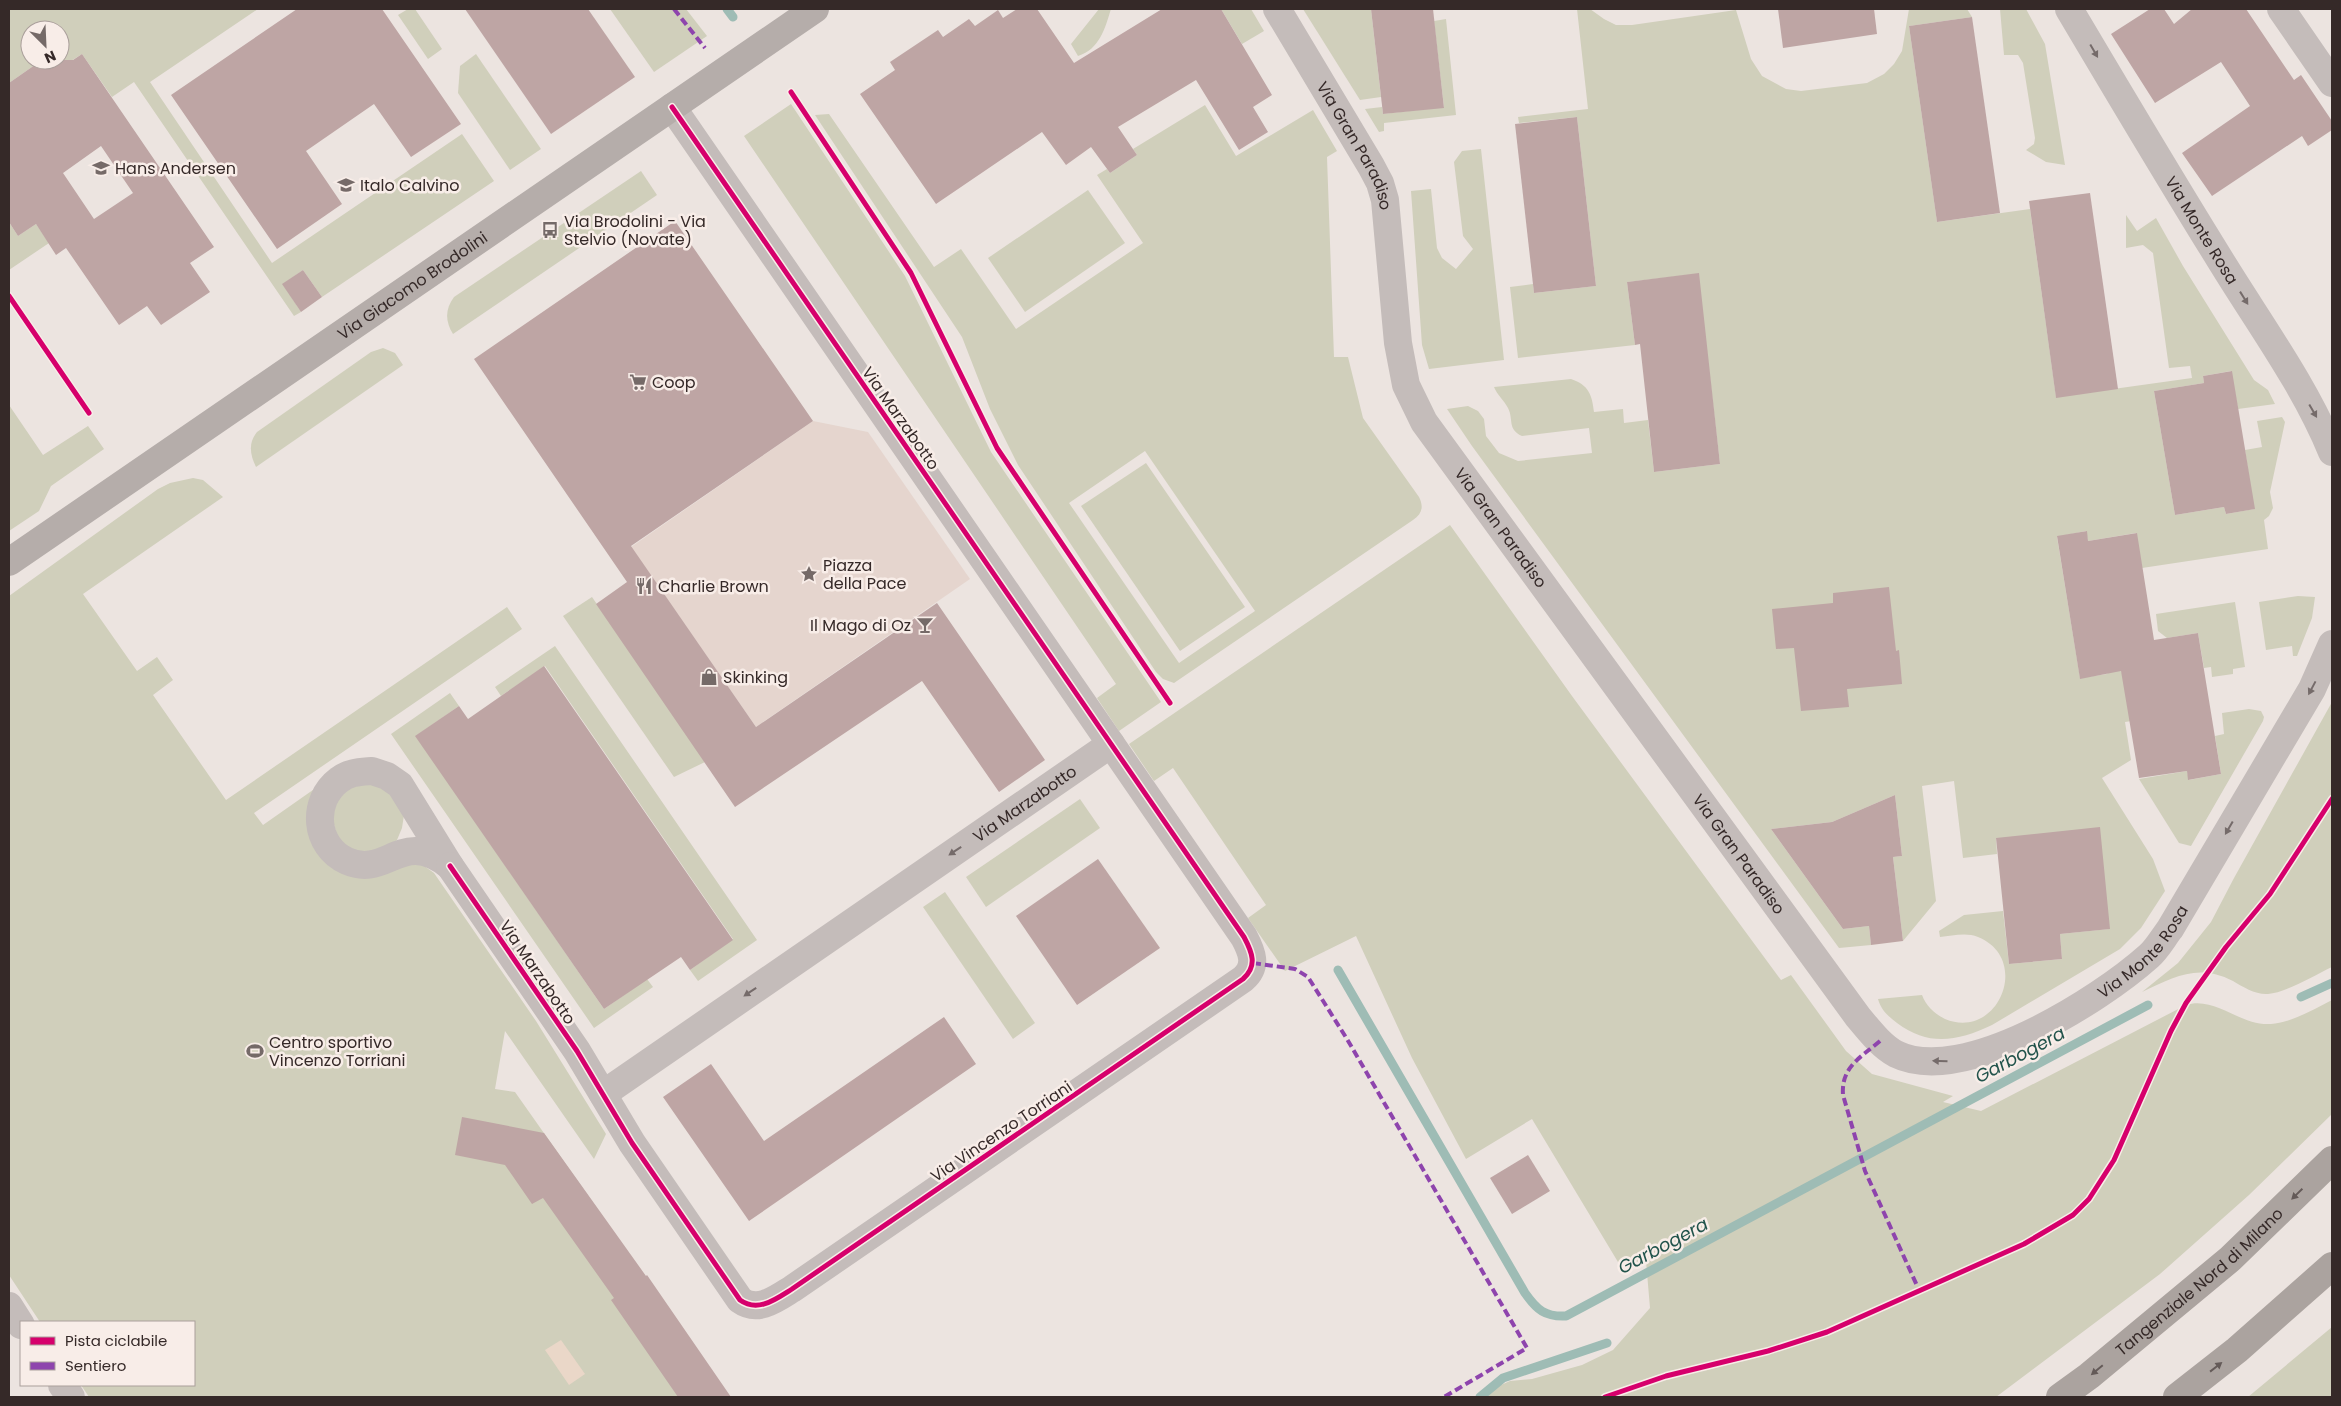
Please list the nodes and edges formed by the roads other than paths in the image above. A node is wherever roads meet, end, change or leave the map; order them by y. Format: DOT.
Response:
graph roads {
  1 [pos="815,9"];
  2 [pos="1277,9"];
  3 [pos="2069,9"];
  4 [pos="2281,9"];
  5 [pos="2332,84"];
  6 [pos="672,107"];
  7 [pos="2332,452"];
  8 [pos="9,562"];
  9 [pos="2332,644"];
  10 [pos="1110,744"];
  11 [pos="450,866"];
  12 [pos="1840,993"];
  13 [pos="603,1094"];
  14 [pos="2332,1160"];
  15 [pos="2332,1266"];
  16 [pos="9,1306"];
  17 [pos="20,1323"];
  18 [pos="63,1386"];
  19 [pos="71,1397"];
  20 [pos="2060,1397"];
  21 [pos="2177,1397"];
  1 -- 6 [label="street, Via Giacomo Brodolini"];
  2 -- 12 [label="street, Via Gran Paradiso"];
  3 -- 7 [label="street, Via Monte Rosa, one-way"];
  4 -- 5 [label="street"];
  6 -- 8 [label="street, Via Giacomo Brodolini"];
  6 -- 10 [label="street, Via Marzabotto"];
  9 -- 12 [label="street, Via Monte Rosa, one-way"];
  10 -- 13 [label="street, Via Marzabotto, one-way"];
  10 -- 13 [label="street, Via Vincenzo Torriani"];
  11 -- 11 [label="street, Via Marzabotto"];
  11 -- 13 [label="street, Via Marzabotto"];
  14 -- 20 [label="highway, Tangenziale Nord di Milano, one-way"];
  21 -- 15 [label="highway, one-way"];
  16 -- 17 [label="street"];
  18 -- 19 [label="street"];
}
